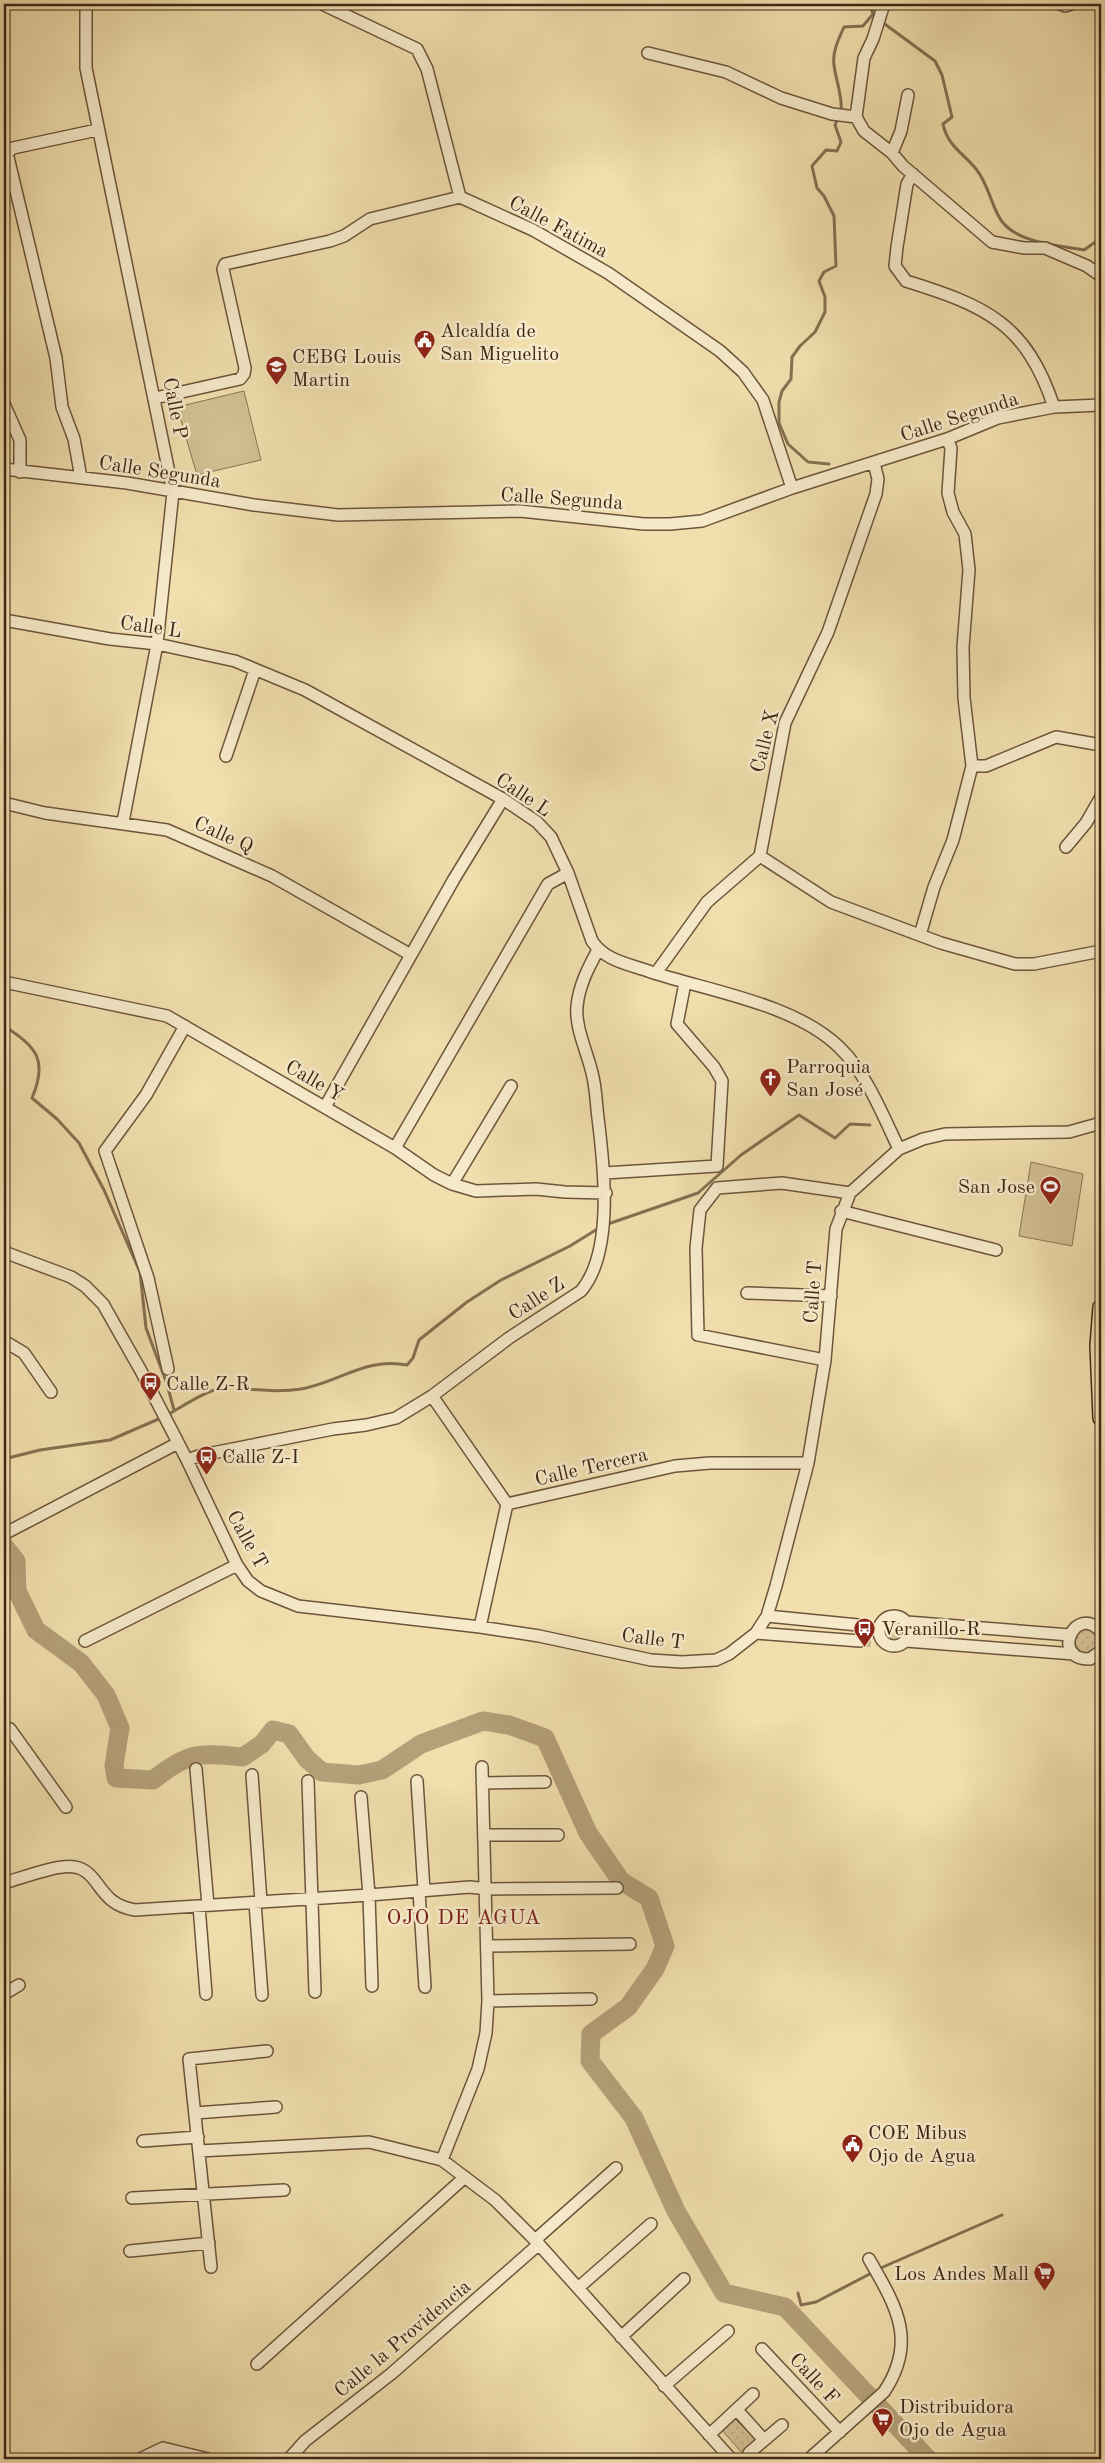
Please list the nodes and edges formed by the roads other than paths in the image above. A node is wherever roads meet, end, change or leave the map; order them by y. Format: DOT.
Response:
graph roads {
  1 [pos="86,4"];
  2 [pos="322,4"];
  3 [pos="1060,4"];
  4 [pos="1071,4"];
  5 [pos="883,8"];
  6 [pos="648,53"];
  7 [pos="908,94"];
  8 [pos="856,117"];
  9 [pos="97,130"];
  10 [pos="892,152"];
  11 [pos="913,174"];
  12 [pos="460,197"];
  13 [pos="1101,276"];
  14 [pos="155,398"];
  15 [pos="4,404"];
  16 [pos="1101,405"];
  17 [pos="1054,408"];
  18 [pos="948,439"];
  19 [pos="874,463"];
  20 [pos="4,469"];
  21 [pos="20,472"];
  22 [pos="81,478"];
  23 [pos="792,488"];
  24 [pos="174,492"];
  25 [pos="4,620"];
  26 [pos="157,644"];
  27 [pos="255,670"];
  28 [pos="1101,745"];
  29 [pos="226,756"];
  30 [pos="972,766"];
  31 [pos="1101,797"];
  32 [pos="502,799"];
  33 [pos="4,803"];
  34 [pos="123,822"];
  35 [pos="1066,847"];
  36 [pos="760,856"];
  37 [pos="568,873"];
  38 [pos="920,934"];
  39 [pos="598,950"];
  40 [pos="1101,951"];
  41 [pos="410,955"];
  42 [pos="656,973"];
  43 [pos="4,982"];
  44 [pos="685,983"];
  45 [pos="185,1026"];
  46 [pos="511,1086"];
  47 [pos="325,1107"];
  48 [pos="1101,1123"];
  49 [pos="395,1148"];
  50 [pos="899,1149"];
  51 [pos="604,1173"];
  52 [pos="452,1184"];
  53 [pos="606,1193"];
  54 [pos="850,1193"];
  55 [pos="841,1211"];
  56 [pos="996,1250"];
  57 [pos="4,1252"];
  58 [pos="747,1293"];
  59 [pos="831,1296"];
  60 [pos="1101,1308"];
  61 [pos="4,1342"];
  62 [pos="825,1360"];
  63 [pos="168,1369"];
  64 [pos="51,1392"];
  65 [pos="432,1396"];
  66 [pos="1101,1418"];
  67 [pos="178,1443"];
  68 [pos="187,1460"];
  69 [pos="808,1463"];
  70 [pos="507,1504"];
  71 [pos="4,1534"];
  72 [pos="237,1565"];
  73 [pos="767,1616"];
  74 [pos="808,1620"];
  75 [pos="884,1620"];
  76 [pos="907,1622"];
  77 [pos="858,1625"];
  78 [pos="872,1625"];
  79 [pos="480,1627"];
  80 [pos="1100,1628"];
  81 [pos="756,1633"];
  82 [pos="1070,1635"];
  83 [pos="805,1638"];
  84 [pos="86,1641"];
  85 [pos="860,1641"];
  86 [pos="906,1641"];
  87 [pos="1101,1651"];
  88 [pos="1074,1654"];
  89 [pos="4,1727"];
  90 [pos="482,1767"];
  91 [pos="196,1769"];
  92 [pos="252,1775"];
  93 [pos="308,1781"];
  94 [pos="417,1781"];
  95 [pos="545,1782"];
  96 [pos="482,1783"];
  97 [pos="361,1797"];
  98 [pos="66,1807"];
  99 [pos="558,1835"];
  100 [pos="485,1836"];
  101 [pos="4,1883"];
  102 [pos="617,1888"];
  103 [pos="486,1889"];
  104 [pos="422,1890"];
  105 [pos="369,1895"];
  106 [pos="313,1899"];
  107 [pos="258,1902"];
  108 [pos="204,1906"];
  109 [pos="630,1944"];
  110 [pos="487,1946"];
  111 [pos="19,1985"];
  112 [pos="372,1986"];
  113 [pos="425,1987"];
  114 [pos="315,1992"];
  115 [pos="4,1994"];
  116 [pos="206,1994"];
  117 [pos="262,1996"];
  118 [pos="591,1999"];
  119 [pos="488,2001"];
  120 [pos="267,2051"];
  121 [pos="276,2107"];
  122 [pos="195,2113"];
  123 [pos="198,2137"];
  124 [pos="143,2141"];
  125 [pos="199,2151"];
  126 [pos="442,2160"];
  127 [pos="616,2168"];
  128 [pos="465,2177"];
  129 [pos="284,2190"];
  130 [pos="204,2193"];
  131 [pos="132,2198"];
  132 [pos="651,2224"];
  133 [pos="537,2242"];
  134 [pos="209,2243"];
  135 [pos="130,2252"];
  136 [pos="870,2260"];
  137 [pos="211,2267"];
  138 [pos="684,2279"];
  139 [pos="578,2288"];
  140 [pos="728,2331"];
  141 [pos="621,2337"];
  142 [pos="762,2349"];
  143 [pos="257,2364"];
  144 [pos="664,2386"];
  145 [pos="754,2394"];
  146 [pos="736,2410"];
  147 [pos="782,2425"];
  148 [pos="840,2432"];
  149 [pos="709,2435"];
  150 [pos="764,2440"];
  151 [pos="749,2453"];
  152 [pos="140,2459"];
  153 [pos="208,2459"];
  154 [pos="289,2459"];
  155 [pos="731,2459"];
  156 [pos="809,2459"];
  1 -- 9 [label="street, Calle P"];
  2 -- 12 [label="street"];
  3 -- 4 [label="street"];
  5 -- 8 [label="street"];
  6 -- 8 [label="street"];
  7 -- 10 [label="street"];
  8 -- 10 [label="street"];
  9 -- 14 [label="street, Calle P"];
  9 -- 22 [label="street"];
  10 -- 11 [label="street"];
  11 -- 13 [label="street"];
  11 -- 17 [label="street"];
  12 -- 14 [label="street"];
  12 -- 23 [label="street, Calle Fatima"];
  14 -- 24 [label="street, Calle P"];
  15 -- 21 [label="street"];
  16 -- 17 [label="street, Calle Segunda"];
  17 -- 18 [label="street, Calle Segunda"];
  18 -- 19 [label="street, Calle Segunda"];
  18 -- 30 [label="street"];
  19 -- 23 [label="street, Calle Segunda"];
  19 -- 36 [label="street, Calle X"];
  20 -- 21 [label="street, Calle Segunda"];
  21 -- 22 [label="street, Calle Segunda"];
  22 -- 24 [label="street, Calle Segunda"];
  23 -- 24 [label="street, Calle Segunda"];
  24 -- 26 [label="street, Calle P"];
  25 -- 26 [label="street, Calle L"];
  26 -- 27 [label="street, Calle L"];
  26 -- 34 [label="street, Calle P"];
  27 -- 29 [label="street"];
  27 -- 32 [label="street, Calle L"];
  28 -- 30 [label="street"];
  30 -- 38 [label="street"];
  31 -- 35 [label="street"];
  32 -- 37 [label="street, Calle L"];
  32 -- 41 [label="street"];
  33 -- 34 [label="street, Calle Q"];
  34 -- 41 [label="street, Calle Q"];
  36 -- 38 [label="street"];
  36 -- 42 [label="street"];
  37 -- 39 [label="street, Calle L"];
  37 -- 49 [label="street"];
  38 -- 40 [label="street"];
  39 -- 42 [label="street"];
  39 -- 51 [label="street, Calle Z"];
  41 -- 47 [label="street"];
  42 -- 44 [label="street"];
  43 -- 45 [label="street, Calle Y"];
  44 -- 50 [label="street"];
  44 -- 51 [label="street"];
  45 -- 47 [label="street, Calle Y"];
  45 -- 63 [label="street"];
  46 -- 52 [label="street"];
  47 -- 49 [label="street, Calle Y"];
  48 -- 50 [label="street, Calle T"];
  49 -- 52 [label="street, Calle Y"];
  50 -- 54 [label="street, Calle T"];
  51 -- 53 [label="street, Calle Z"];
  52 -- 53 [label="street, Calle Y"];
  53 -- 65 [label="street, Calle Z"];
  54 -- 55 [label="street, Calle T"];
  54 -- 62 [label="street"];
  55 -- 56 [label="street"];
  55 -- 59 [label="street, Calle T"];
  57 -- 67 [label="street, Calle T"];
  58 -- 59 [label="street"];
  59 -- 62 [label="street, Calle T"];
  60 -- 66 [label="main road"];
  61 -- 64 [label="street"];
  62 -- 69 [label="street, Calle T"];
  65 -- 68 [label="street, Calle Z"];
  65 -- 70 [label="street"];
  67 -- 68 [label="street, Calle T"];
  67 -- 71 [label="street"];
  68 -- 72 [label="street, Calle T"];
  69 -- 70 [label="street, Calle Tercera"];
  69 -- 73 [label="street, Calle T"];
  70 -- 79 [label="street"];
  72 -- 79 [label="street, Calle T"];
  72 -- 84 [label="street"];
  73 -- 74 [label="street"];
  73 -- 81 [label="street, Calle T"];
  74 -- 77 [label="street"];
  74 -- 83 [label="street"];
  75 -- 76 [label="street"];
  75 -- 78 [label="street"];
  75 -- 86 [label="street"];
  76 -- 82 [label="street"];
  76 -- 86 [label="street"];
  79 -- 81 [label="street, Calle T"];
  80 -- 82 [label="street"];
  81 -- 83 [label="street"];
  82 -- 88 [label="street"];
  83 -- 85 [label="street"];
  86 -- 88 [label="street"];
  87 -- 88 [label="street"];
  89 -- 98 [label="street"];
  90 -- 96 [label="street"];
  91 -- 108 [label="street"];
  92 -- 107 [label="street"];
  93 -- 106 [label="street"];
  94 -- 104 [label="street"];
  95 -- 96 [label="street"];
  96 -- 100 [label="street"];
  97 -- 105 [label="street"];
  99 -- 100 [label="street"];
  100 -- 103 [label="street"];
  101 -- 108 [label="street"];
  102 -- 103 [label="street"];
  103 -- 104 [label="street"];
  103 -- 110 [label="street"];
  104 -- 105 [label="street"];
  104 -- 113 [label="street"];
  105 -- 106 [label="street"];
  105 -- 112 [label="street"];
  106 -- 107 [label="street"];
  106 -- 114 [label="street"];
  107 -- 108 [label="street"];
  107 -- 117 [label="street"];
  108 -- 116 [label="street"];
  109 -- 110 [label="street"];
  110 -- 119 [label="street"];
  111 -- 115 [label="street"];
  118 -- 119 [label="street"];
  119 -- 126 [label="street"];
  120 -- 122 [label="street"];
  121 -- 122 [label="street"];
  122 -- 123 [label="street"];
  123 -- 124 [label="street"];
  123 -- 125 [label="street"];
  125 -- 126 [label="street"];
  125 -- 130 [label="street"];
  126 -- 128 [label="street"];
  127 -- 133 [label="street, Calle la Providencia"];
  128 -- 133 [label="street"];
  128 -- 143 [label="street"];
  129 -- 130 [label="street"];
  130 -- 131 [label="street"];
  130 -- 134 [label="street"];
  132 -- 139 [label="street"];
  133 -- 139 [label="street"];
  133 -- 154 [label="street, Calle la Providencia"];
  134 -- 135 [label="street"];
  134 -- 137 [label="street"];
  136 -- 148 [label="street"];
  138 -- 141 [label="street"];
  139 -- 141 [label="street"];
  140 -- 144 [label="street"];
  141 -- 144 [label="street"];
  142 -- 148 [label="street, Calle F"];
  144 -- 149 [label="street"];
  145 -- 146 [label="street"];
  146 -- 149 [label="street"];
  146 -- 150 [label="street"];
  147 -- 150 [label="street"];
  148 -- 156 [label="street"];
  149 -- 155 [label="street"];
  150 -- 151 [label="street"];
  152 -- 153 [label="street"];
}
